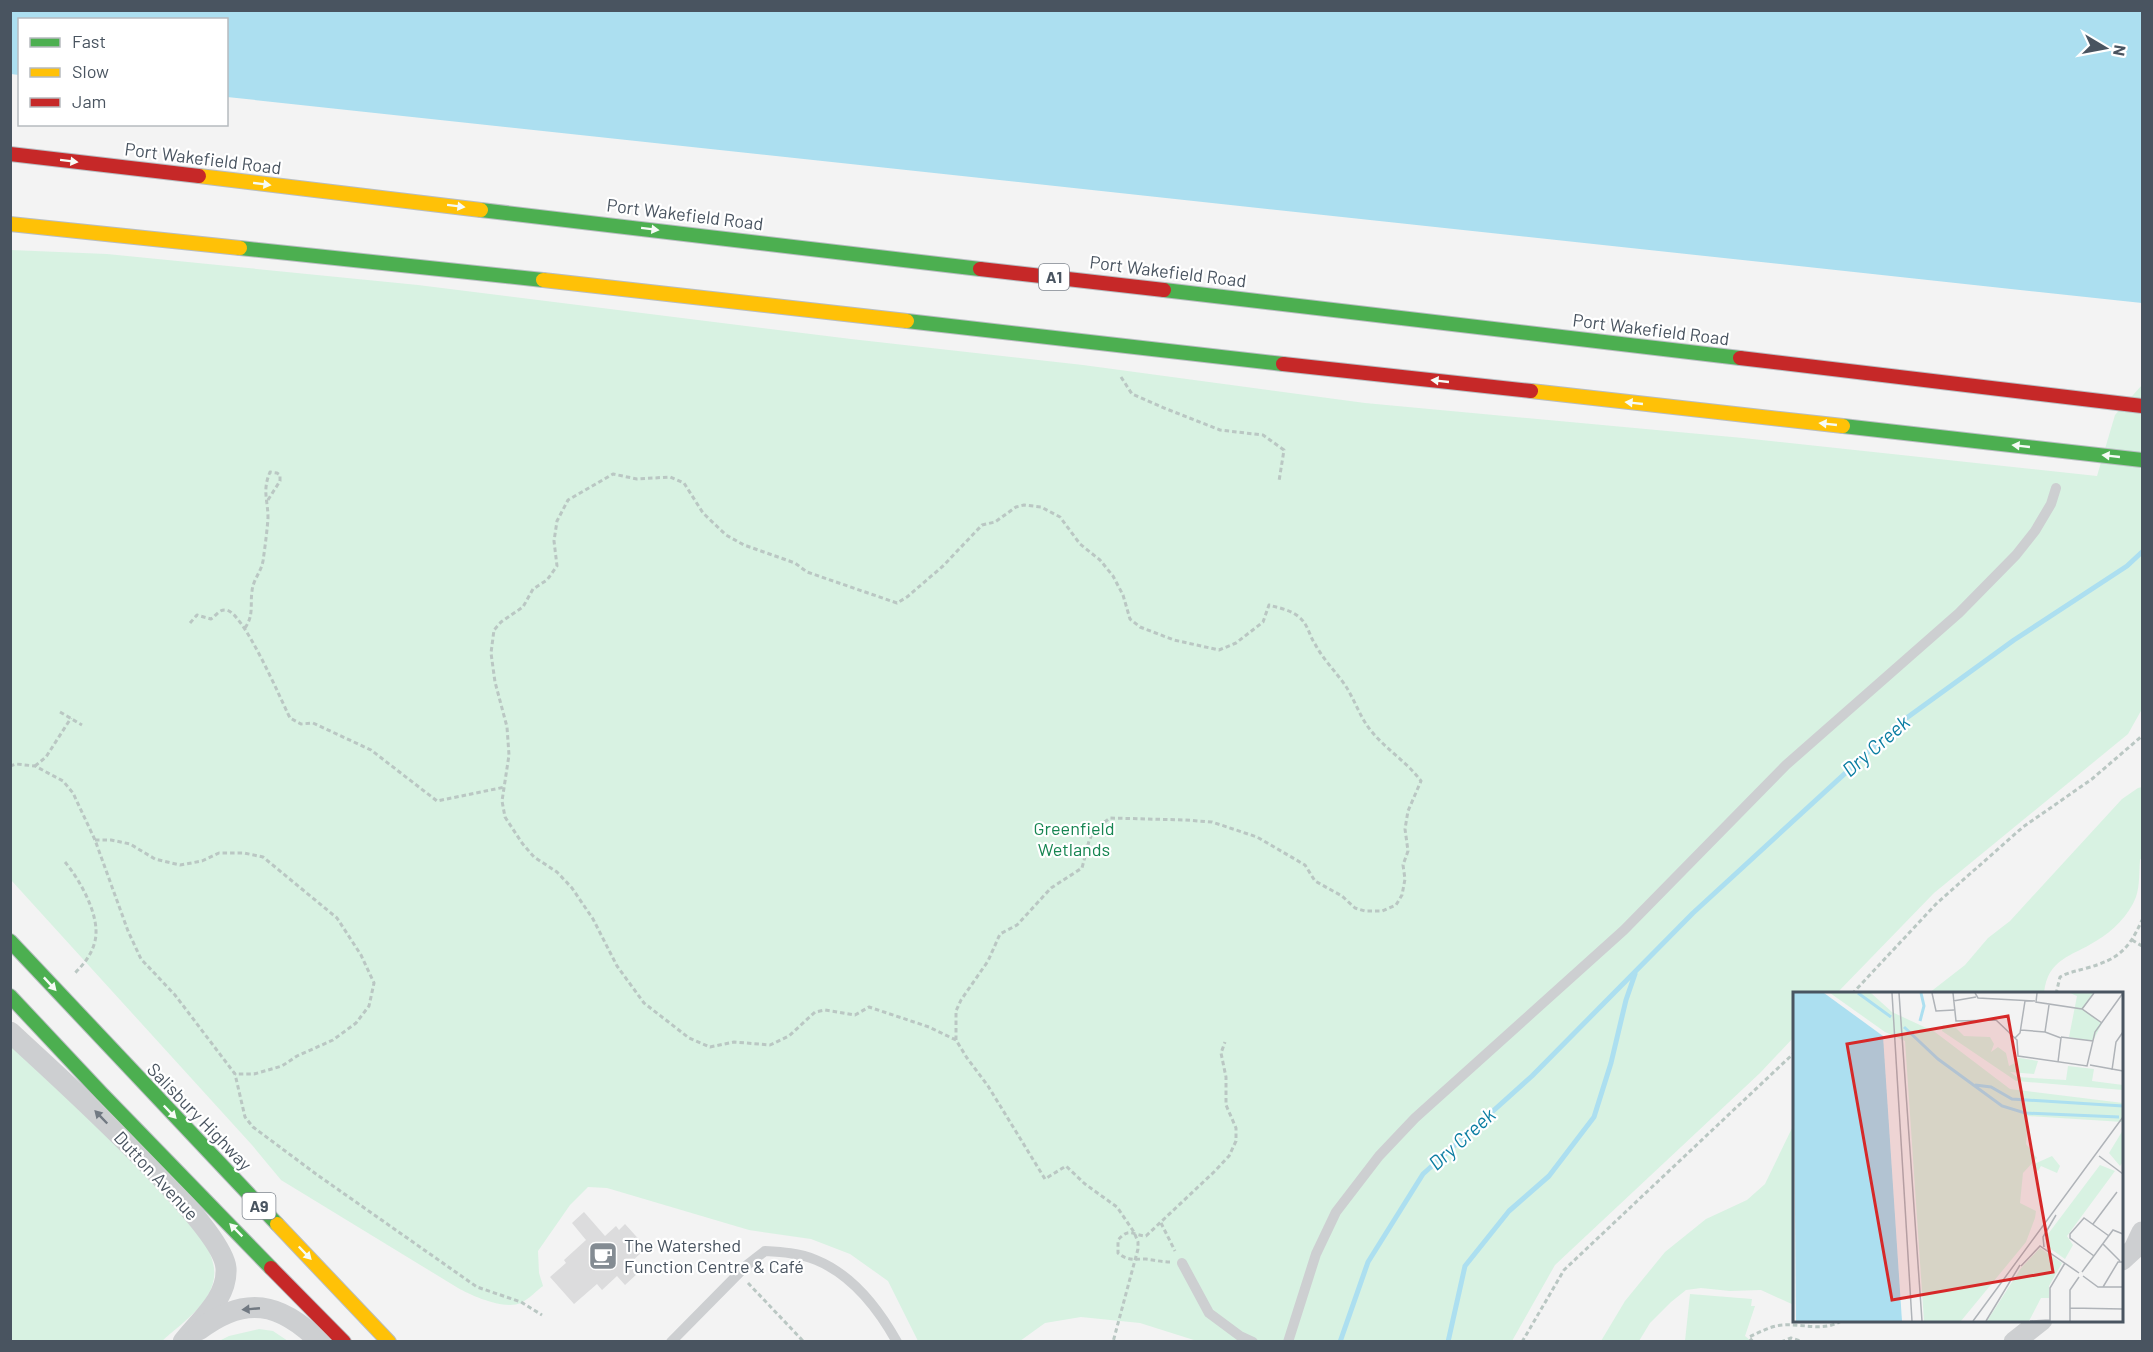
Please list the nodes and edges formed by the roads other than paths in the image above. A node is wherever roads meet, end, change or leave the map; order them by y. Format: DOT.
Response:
graph roads {
  1 [pos="10,154"];
  2 [pos="12,224"];
  3 [pos="2142,406"];
  4 [pos="2142,459"];
  5 [pos="2056,488"];
  6 [pos="10,941"];
  7 [pos="10,996"];
  8 [pos="10,1019"];
  9 [pos="10,1032"];
  10 [pos="102,1094"];
  11 [pos="2142,1232"];
  12 [pos="2123,1258"];
  13 [pos="1182,1263"];
  14 [pos="2039,1322"];
  15 [pos="184,1341"];
  16 [pos="320,1341"];
  17 [pos="344,1341"];
  18 [pos="389,1341"];
  19 [pos="671,1341"];
  20 [pos="897,1341"];
  21 [pos="1253,1341"];
  22 [pos="1288,1341"];
  23 [pos="2014,1341"];
  1 -- 3 [label="highway, Port Wakefield Road / A1, one-way"];
  4 -- 2 [label="highway, one-way"];
  5 -- 22 [label="lane"];
  6 -- 18 [label="highway, Salisbury Highway / A9, one-way"];
  7 -- 10 [label="highway, A9"];
  8 -- 10 [label="highway"];
  15 -- 9 [label="street, Dutton Avenue, one-way"];
  17 -- 10 [label="highway, A9, one-way"];
  11 -- 12 [label="street"];
  13 -- 21 [label="lane"];
  14 -- 23 [label="street"];
  16 -- 15 [label="street, Dutton Avenue, one-way"];
  19 -- 20 [label="lane"];
}
